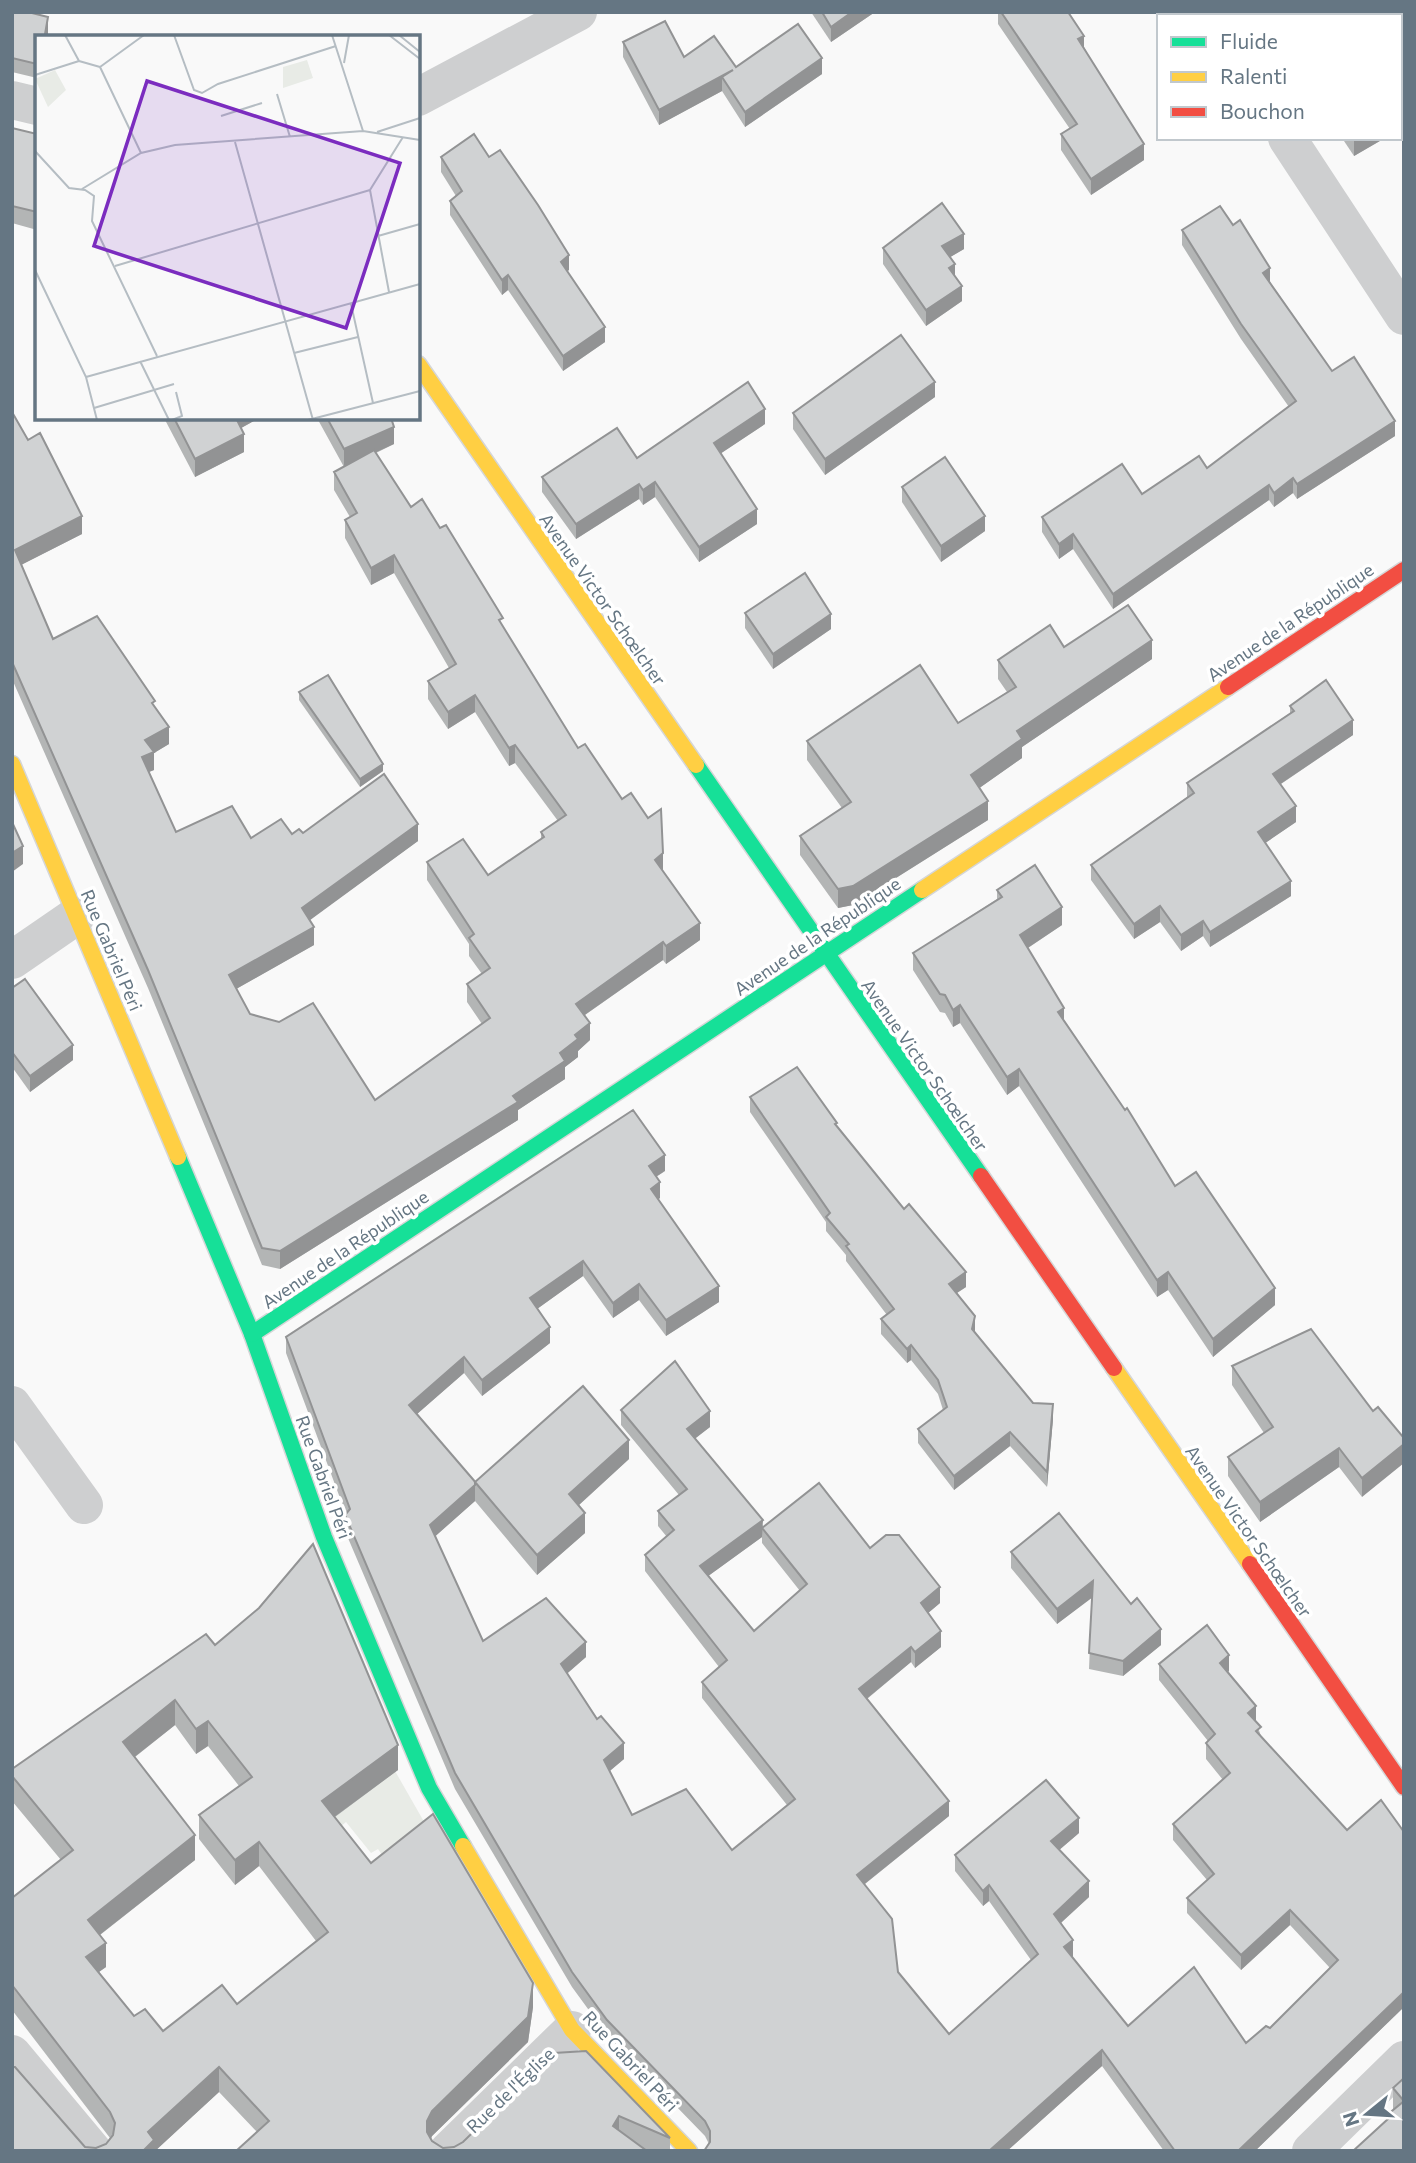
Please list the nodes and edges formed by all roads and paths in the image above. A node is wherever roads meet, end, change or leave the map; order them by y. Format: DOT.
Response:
graph roads {
  1 [pos="578,12"];
  2 [pos="420,96"];
  3 [pos="12,100"];
  4 [pos="35,106"];
  5 [pos="1288,140"];
  6 [pos="1404,316"];
  7 [pos="420,367"];
  8 [pos="1404,570"];
  9 [pos="12,764"];
  10 [pos="76,916"];
  11 [pos="825,954"];
  12 [pos="12,960"];
  13 [pos="252,1334"];
  14 [pos="12,1405"];
  15 [pos="84,1505"];
  16 [pos="1404,1787"];
  17 [pos="572,2030"];
  18 [pos="12,2054"];
  19 [pos="1404,2060"];
  20 [pos="93,2151"];
  21 [pos="448,2151"];
  22 [pos="689,2151"];
  23 [pos="1311,2151"];
  1 -- 2 [label="street"];
  3 -- 4 [label="street"];
  5 -- 6 [label="street"];
  7 -- 11 [label="street, Avenue Victor Schœlcher"];
  8 -- 11 [label="street, Avenue de la République"];
  9 -- 10 [label="street, Rue Gabriel Péri"];
  10 -- 12 [label="street"];
  10 -- 13 [label="street, Rue Gabriel Péri"];
  11 -- 13 [label="street, Avenue de la République"];
  11 -- 16 [label="street, Avenue Victor Schœlcher"];
  13 -- 17 [label="street, Rue Gabriel Péri"];
  14 -- 15 [label="street"];
  17 -- 21 [label="street, Rue de l'Église"];
  17 -- 22 [label="street, Rue Gabriel Péri"];
  18 -- 20 [label="street"];
  19 -- 23 [label="street"];
}
